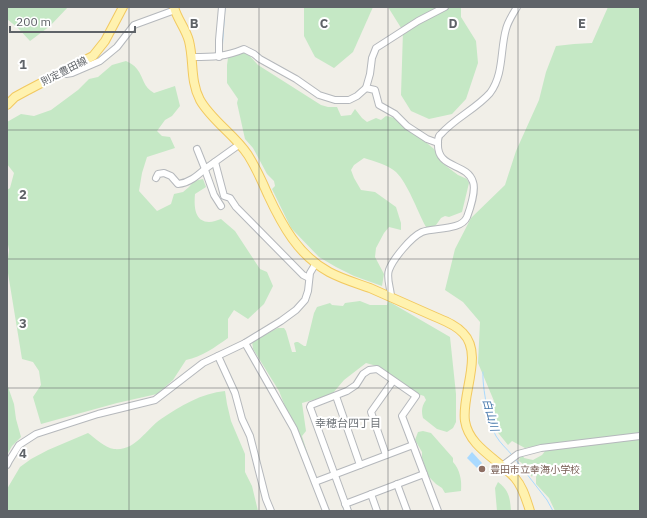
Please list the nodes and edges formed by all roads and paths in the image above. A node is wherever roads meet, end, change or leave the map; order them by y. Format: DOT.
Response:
graph roads {
  1 [pos="123,7"];
  2 [pos="222,7"];
  3 [pos="445,7"];
  4 [pos="517,7"];
  5 [pos="174,8"];
  6 [pos="192,57"];
  7 [pos="219,57"];
  8 [pos="61,72"];
  9 [pos="366,88"];
  10 [pos="7,105"];
  11 [pos="438,143"];
  12 [pos="240,144"];
  13 [pos="198,149"];
  14 [pos="215,162"];
  15 [pos="205,170"];
  16 [pos="156,178"];
  17 [pos="221,206"];
  18 [pos="316,262"];
  19 [pos="309,278"];
  20 [pos="391,297"];
  21 [pos="245,343"];
  22 [pos="218,356"];
  23 [pos="393,381"];
  24 [pos="336,396"];
  25 [pos="640,436"];
  26 [pos="413,445"];
  27 [pos="386,455"];
  28 [pos="505,463"];
  29 [pos="7,465"];
  30 [pos="360,465"];
  31 [pos="334,474"];
  32 [pos="424,474"];
  33 [pos="315,482"];
  34 [pos="397,484"];
  35 [pos="371,494"];
  36 [pos="345,504"];
  37 [pos="271,511"];
  38 [pos="326,511"];
  39 [pos="348,511"];
  40 [pos="377,511"];
  41 [pos="407,511"];
  42 [pos="438,511"];
  43 [pos="530,511"];
  1 -- 8 [label="main road, 則定豊田線"];
  2 -- 7 [label="street"];
  3 -- 9 [label="street"];
  4 -- 11 [label="street"];
  5 -- 6 [label="main road"];
  5 -- 8 [label="street"];
  6 -- 7 [label="street"];
  6 -- 12 [label="main road"];
  7 -- 9 [label="street"];
  8 -- 10 [label="main road, 則定豊田線"];
  9 -- 11 [label="street"];
  11 -- 20 [label="street"];
  12 -- 14 [label="street"];
  12 -- 18 [label="main road"];
  13 -- 15 [label="street"];
  14 -- 15 [label="street"];
  14 -- 19 [label="street"];
  15 -- 16 [label="street"];
  15 -- 17 [label="street"];
  18 -- 19 [label="street"];
  18 -- 20 [label="main road"];
  19 -- 21 [label="street"];
  20 -- 28 [label="main road"];
  21 -- 22 [label="street"];
  21 -- 33 [label="street"];
  22 -- 29 [label="street"];
  22 -- 37 [label="street"];
  23 -- 24 [label="street"];
  23 -- 26 [label="street"];
  23 -- 27 [label="street"];
  24 -- 30 [label="street"];
  24 -- 31 [label="street"];
  25 -- 28 [label="street"];
  26 -- 27 [label="street"];
  26 -- 32 [label="street"];
  27 -- 30 [label="street"];
  28 -- 43 [label="main road"];
  30 -- 31 [label="street"];
  31 -- 33 [label="street"];
  31 -- 36 [label="street"];
  32 -- 34 [label="street"];
  32 -- 42 [label="street"];
  33 -- 38 [label="street"];
  34 -- 35 [label="street"];
  34 -- 41 [label="street"];
  35 -- 36 [label="street"];
  35 -- 40 [label="street"];
  36 -- 39 [label="street"];
}
